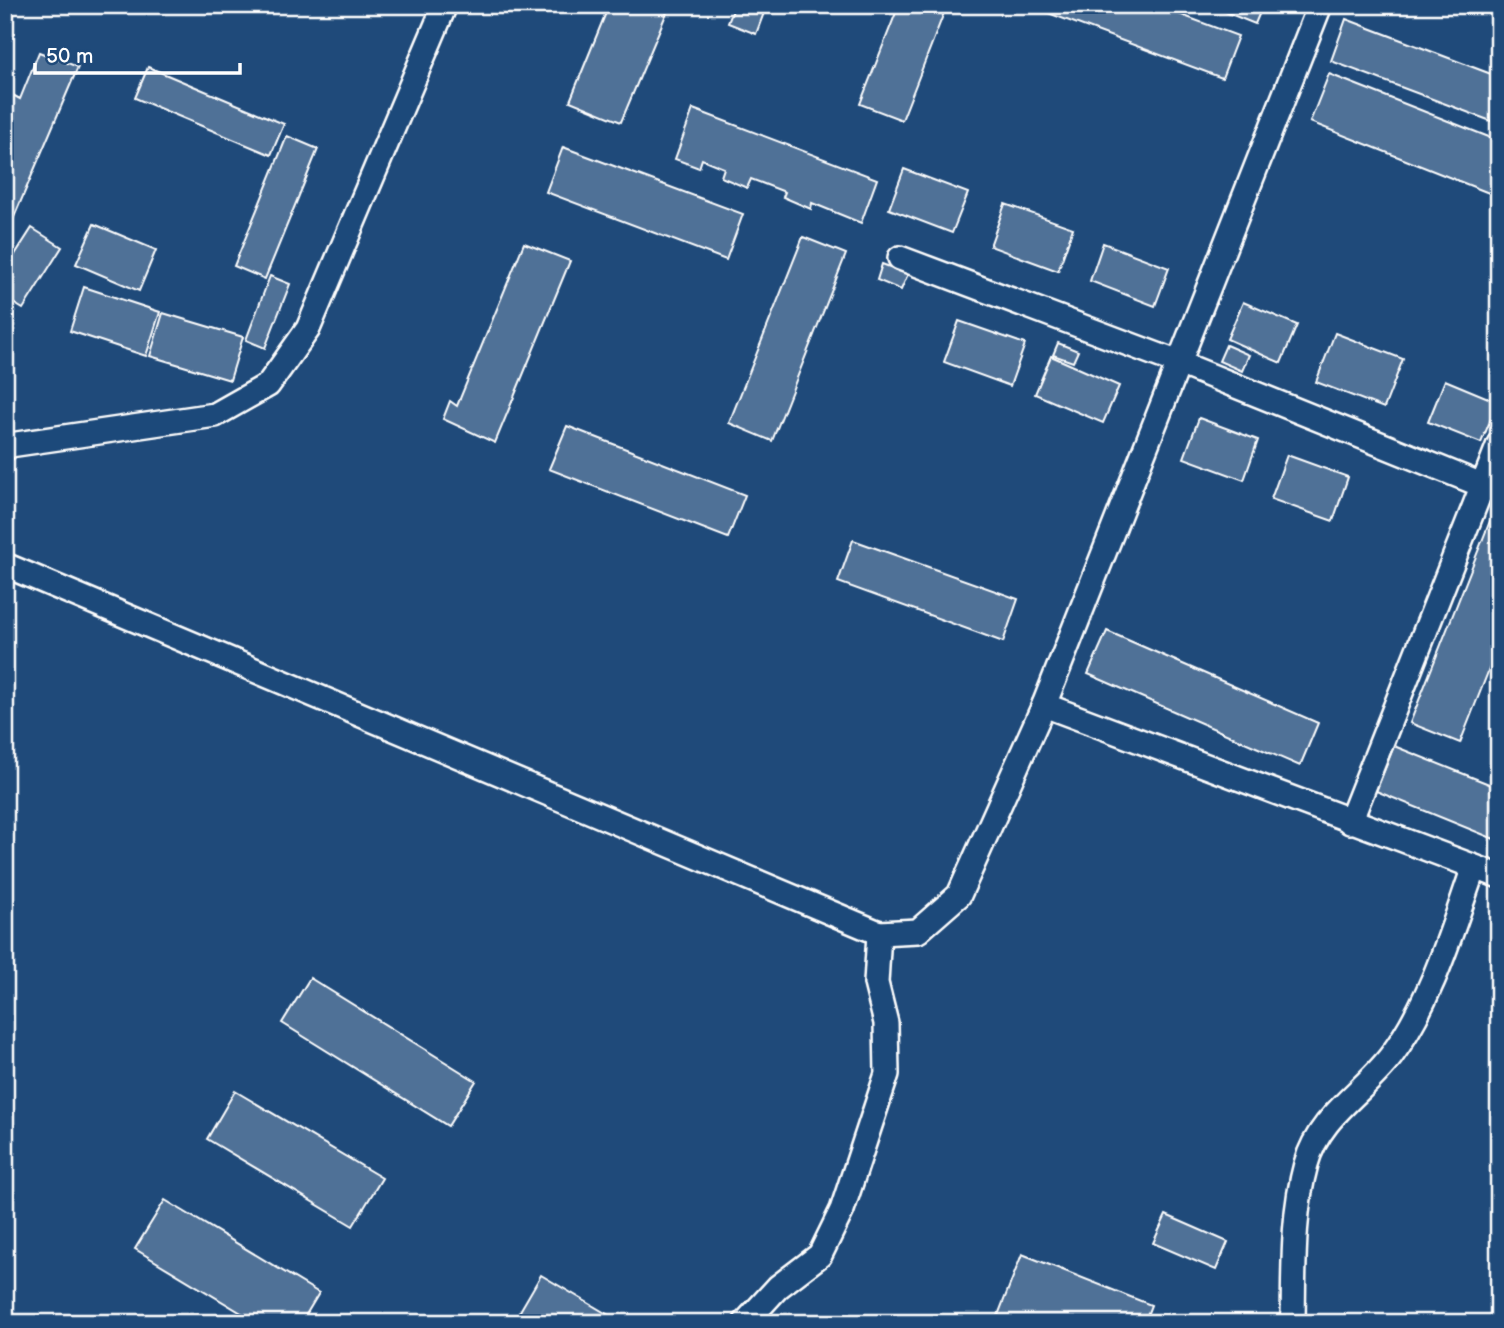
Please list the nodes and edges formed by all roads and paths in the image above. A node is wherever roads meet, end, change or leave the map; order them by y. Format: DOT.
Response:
graph roads {
  1 [pos="445,5"];
  2 [pos="1320,5"];
  3 [pos="900,258"];
  4 [pos="1179,363"];
  5 [pos="1499,444"];
  6 [pos="5,449"];
  7 [pos="1491,489"];
  8 [pos="5,565"];
  9 [pos="1044,705"];
  10 [pos="1350,822"];
  11 [pos="1474,867"];
  12 [pos="1499,876"];
  13 [pos="878,933"];
  14 [pos="745,1323"];
  15 [pos="1293,1323"];
  1 -- 6 [label="street"];
  2 -- 4 [label="street"];
  3 -- 4 [label="street"];
  4 -- 7 [label="street"];
  4 -- 9 [label="street"];
  5 -- 7 [label="street"];
  7 -- 10 [label="street"];
  8 -- 13 [label="street"];
  9 -- 10 [label="street"];
  9 -- 13 [label="street"];
  10 -- 11 [label="street"];
  11 -- 12 [label="street"];
  11 -- 15 [label="street"];
  13 -- 14 [label="street"];
}
